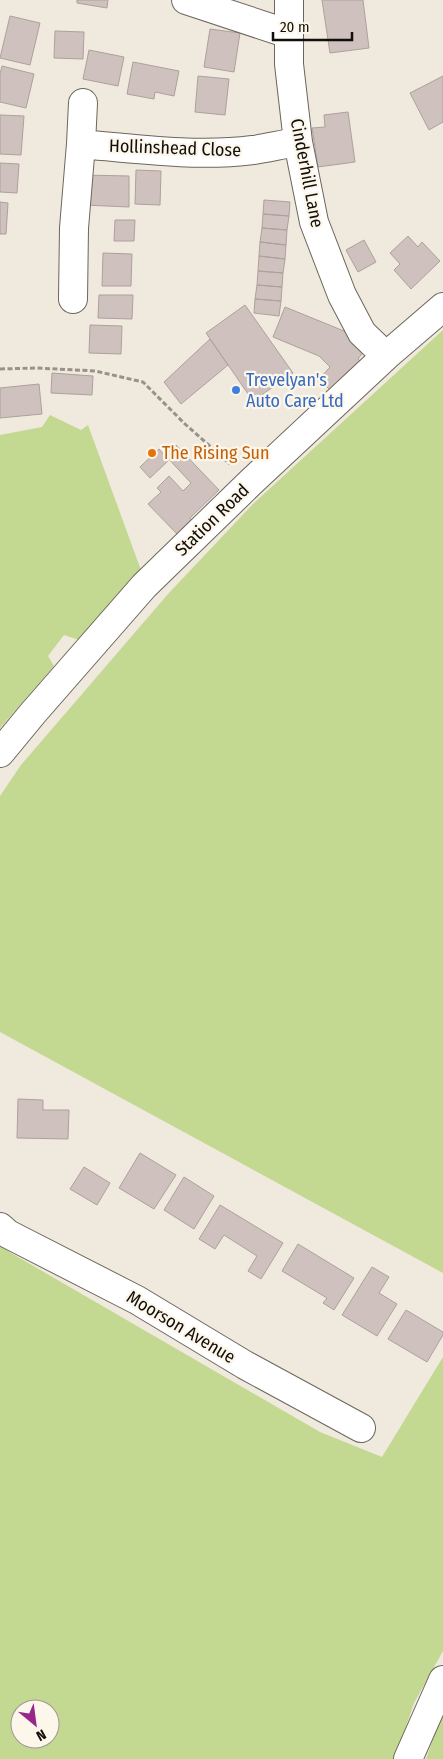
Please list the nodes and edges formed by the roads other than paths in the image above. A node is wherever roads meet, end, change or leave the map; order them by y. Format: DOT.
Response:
graph roads {
  1 [pos="186,0"];
  2 [pos="289,0"];
  3 [pos="289,34"];
  4 [pos="83,103"];
  5 [pos="298,142"];
  6 [pos="81,144"];
  7 [pos="73,299"];
  8 [pos="443,307"];
  9 [pos="386,356"];
  10 [pos="0,753"];
  11 [pos="0,1227"];
  12 [pos="362,1428"];
  13 [pos="443,1680"];
  14 [pos="408,1759"];
  1 -- 3 [label="street"];
  2 -- 3 [label="street, Cinderhill Lane"];
  3 -- 5 [label="street, Cinderhill Lane"];
  4 -- 6 [label="street"];
  5 -- 6 [label="street, Hollinshead Close"];
  5 -- 9 [label="street, Cinderhill Lane"];
  6 -- 7 [label="street"];
  8 -- 9 [label="street, Station Road"];
  9 -- 10 [label="street, Station Road"];
  11 -- 12 [label="street, Moorson Avenue"];
  13 -- 14 [label="street"];
}
